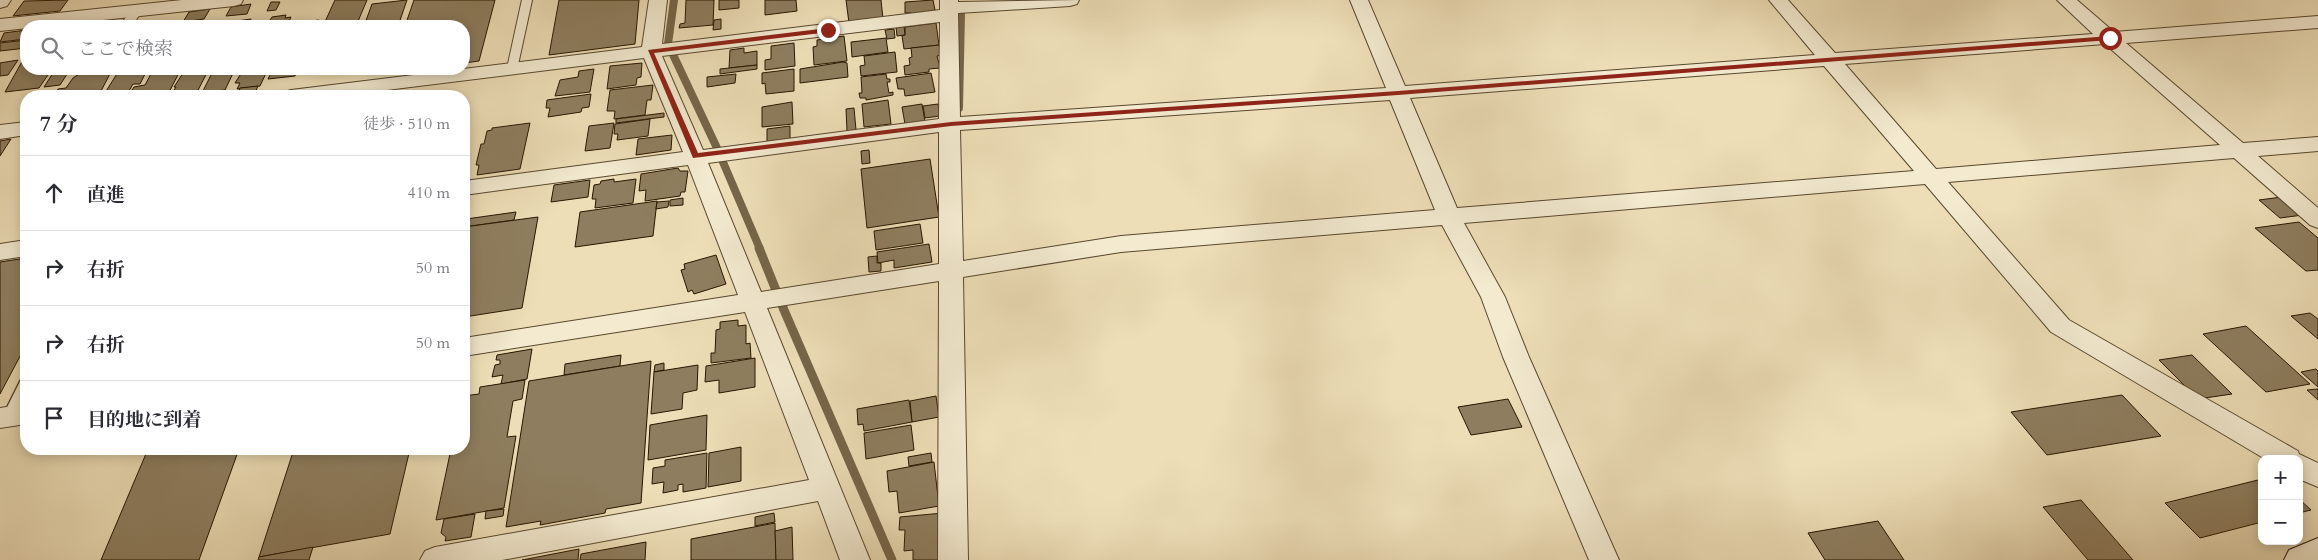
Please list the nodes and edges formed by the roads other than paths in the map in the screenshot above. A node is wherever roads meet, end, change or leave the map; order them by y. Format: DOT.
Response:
graph roads {
  1 [pos="234,0"];
  2 [pos="527,0"];
  3 [pos="658,0"];
  4 [pos="1070,0"];
  5 [pos="1358,0"];
  6 [pos="1778,0"];
  7 [pos="2066,0"];
  8 [pos="949,8"];
  9 [pos="131,18"];
  10 [pos="94,20"];
  11 [pos="2318,22"];
  12 [pos="20,24"];
  13 [pos="0,25"];
  14 [pos="2110,38"];
  15 [pos="665,50"];
  16 [pos="1830,61"];
  17 [pos="512,69"];
  18 [pos="470,74"];
  19 [pos="463,75"];
  20 [pos="340,90"];
  21 [pos="1398,93"];
  22 [pos="951,124"];
  23 [pos="20,130"];
  24 [pos="0,132"];
  25 [pos="2318,144"];
  26 [pos="2239,151"];
  27 [pos="709,154"];
  28 [pos="1930,178"];
  29 [pos="470,187"];
  30 [pos="1450,218"];
  31 [pos="2318,220"];
  32 [pos="20,249"];
  33 [pos="0,252"];
  34 [pos="951,272"];
  35 [pos="769,300"];
  36 [pos="470,346"];
  37 [pos="20,397"];
  38 [pos="12,416"];
  39 [pos="2281,455"];
  40 [pos="2303,468"];
  41 [pos="2318,476"];
  42 [pos="826,488"];
  43 [pos="2318,552"];
  44 [pos="435,560"];
  45 [pos="855,560"];
  46 [pos="953,560"];
  47 [pos="1604,560"];
  48 [pos="2301,560"];
  1 -- 9 [label="street"];
  2 -- 17 [label="lane"];
  3 -- 15 [label="street"];
  4 -- 8 [label="street"];
  5 -- 21 [label="street"];
  6 -- 16 [label="street"];
  7 -- 14 [label="street"];
  8 -- 15 [label="street"];
  8 -- 22 [label="street"];
  9 -- 10 [label="street"];
  11 -- 14 [label="street"];
  12 -- 13 [label="street"];
  14 -- 16 [label="street"];
  14 -- 26 [label="street"];
  15 -- 17 [label="street"];
  15 -- 27 [label="street"];
  16 -- 21 [label="street"];
  16 -- 28 [label="street"];
  17 -- 18 [label="street"];
  19 -- 20 [label="street"];
  21 -- 22 [label="street"];
  21 -- 30 [label="street"];
  22 -- 27 [label="street"];
  22 -- 34 [label="street"];
  23 -- 24 [label="street"];
  25 -- 26 [label="street"];
  26 -- 28 [label="street"];
  26 -- 31 [label="street"];
  27 -- 29 [label="street"];
  27 -- 35 [label="street"];
  28 -- 30 [label="street"];
  28 -- 39 [label="street"];
  30 -- 34 [label="street"];
  30 -- 47 [label="street"];
  32 -- 33 [label="street"];
  34 -- 35 [label="street"];
  34 -- 46 [label="street"];
  35 -- 36 [label="street"];
  35 -- 42 [label="street"];
  37 -- 38 [label="lane"];
  40 -- 41 [label="street"];
  42 -- 44 [label="street"];
  42 -- 45 [label="street"];
  43 -- 48 [label="main road"];
}
